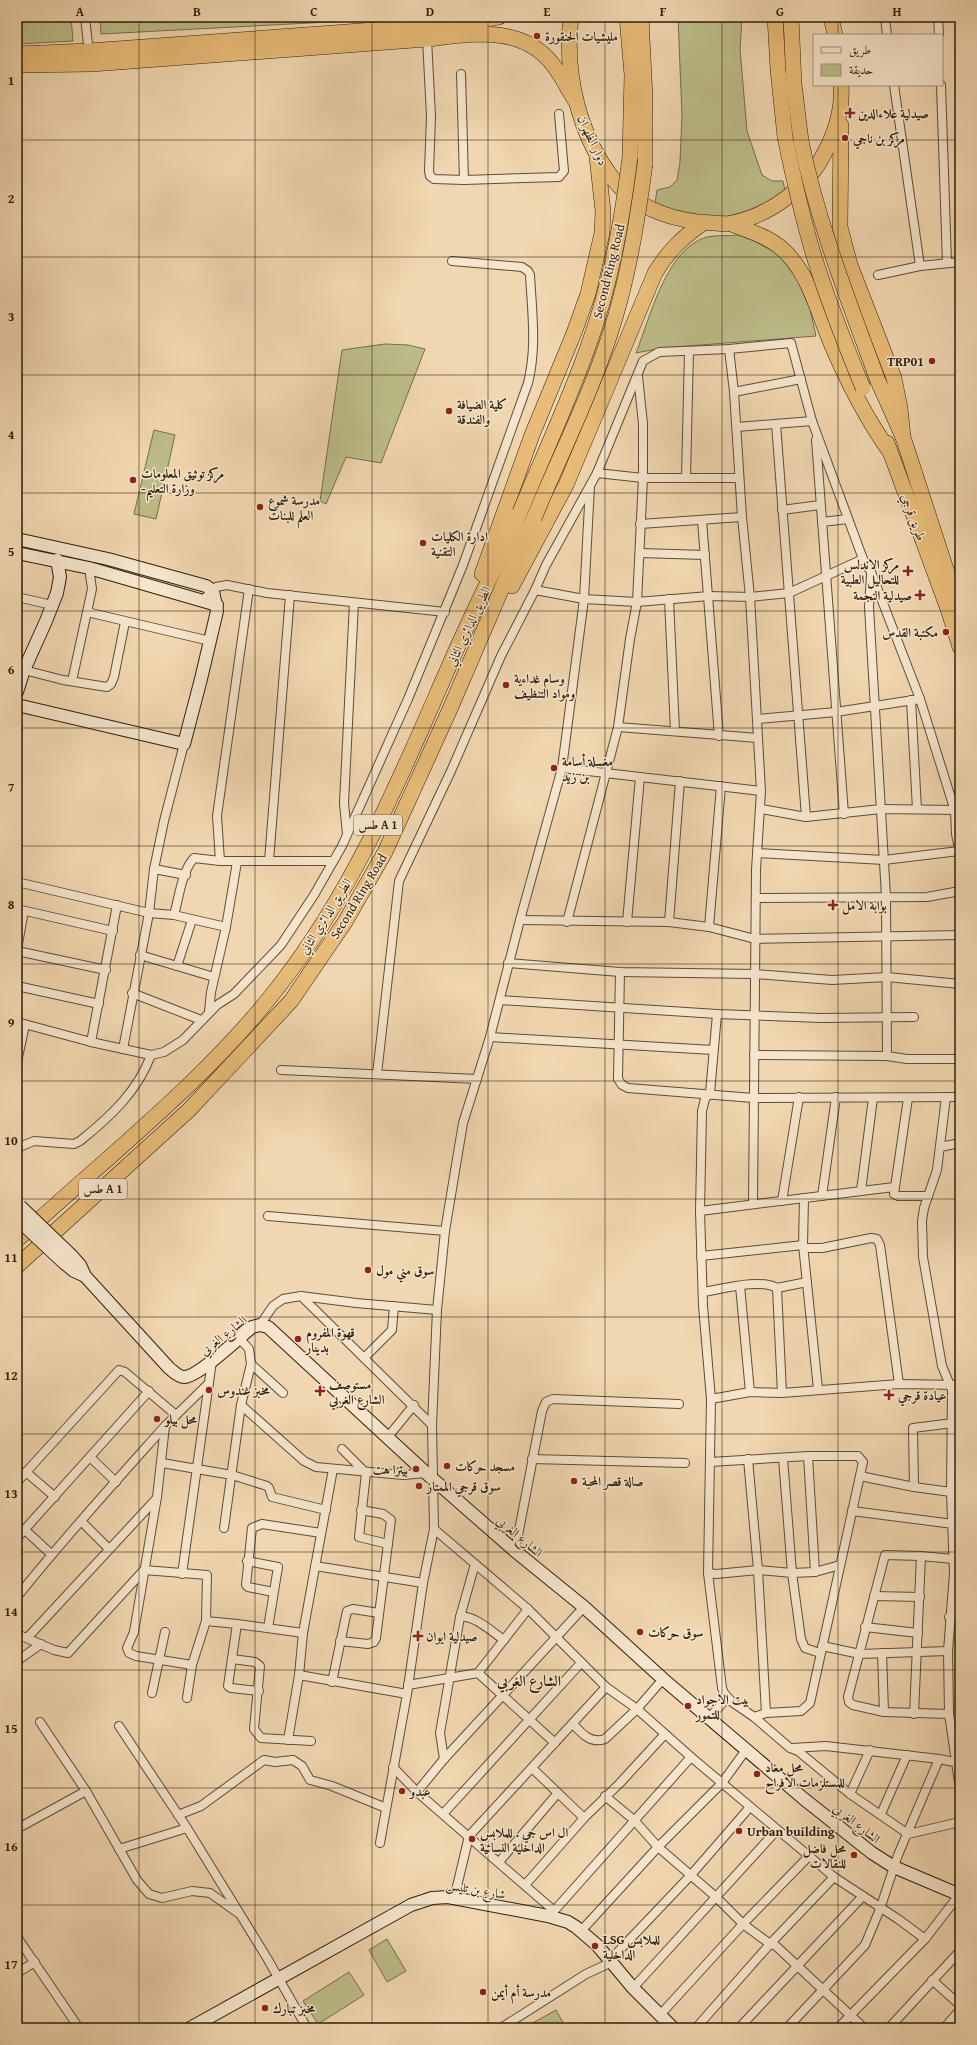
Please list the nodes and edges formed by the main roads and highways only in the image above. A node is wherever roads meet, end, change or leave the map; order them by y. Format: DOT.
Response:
graph roads {
  1 [pos="499,17"];
  2 [pos="571,17"];
  3 [pos="627,17"];
  4 [pos="640,17"];
  5 [pos="775,17"];
  6 [pos="791,17"];
  7 [pos="831,17"];
  8 [pos="835,34"];
  9 [pos="17,54"];
  10 [pos="90,57"];
  11 [pos="17,65"];
  12 [pos="842,86"];
  13 [pos="575,100"];
  14 [pos="841,105"];
  15 [pos="597,157"];
  16 [pos="703,223"];
  17 [pos="731,224"];
  18 [pos="903,438"];
  19 [pos="890,452"];
  20 [pos="520,512"];
  21 [pos="960,612"];
  22 [pos="960,647"];
  23 [pos="455,653"];
  24 [pos="472,659"];
  25 [pos="17,1240"];
  26 [pos="17,1266"];
  1 -- 10 [label="highway"];
  2 -- 13 [label="highway, دوار الظهران"];
  3 -- 20 [label="highway, Second Ring Road, bridge"];
  4 -- 24 [label="highway, Second Ring Road / طس A 1, bridge"];
  5 -- 19 [label="highway, طريق قرجي, bridge"];
  6 -- 18 [label="highway, طريق قرجي, bridge"];
  7 -- 8 [label="highway"];
  9 -- 10 [label="highway"];
  10 -- 11 [label="highway"];
  10 -- 13 [label="highway"];
  12 -- 14 [label="highway, دوار الظهران"];
  13 -- 15 [label="highway, دوار الظهران"];
  14 -- 17 [label="highway, دوار الظهران"];
  14 -- 18 [label="highway"];
  15 -- 16 [label="highway, دوار الظهران"];
  15 -- 23 [label="highway"];
  16 -- 17 [label="highway, دوار الظهران"];
  16 -- 24 [label="highway"];
  17 -- 19 [label="highway"];
  18 -- 21 [label="highway, طريق قرجي"];
  19 -- 22 [label="highway, طريق قرجي"];
  20 -- 23 [label="highway, الطريق الدائري الثاني / طس A 1"];
  23 -- 25 [label="highway, الطريق الدائري الثاني / طس A 1"];
  24 -- 26 [label="highway, Second Ring Road / طس A 1"];
}
